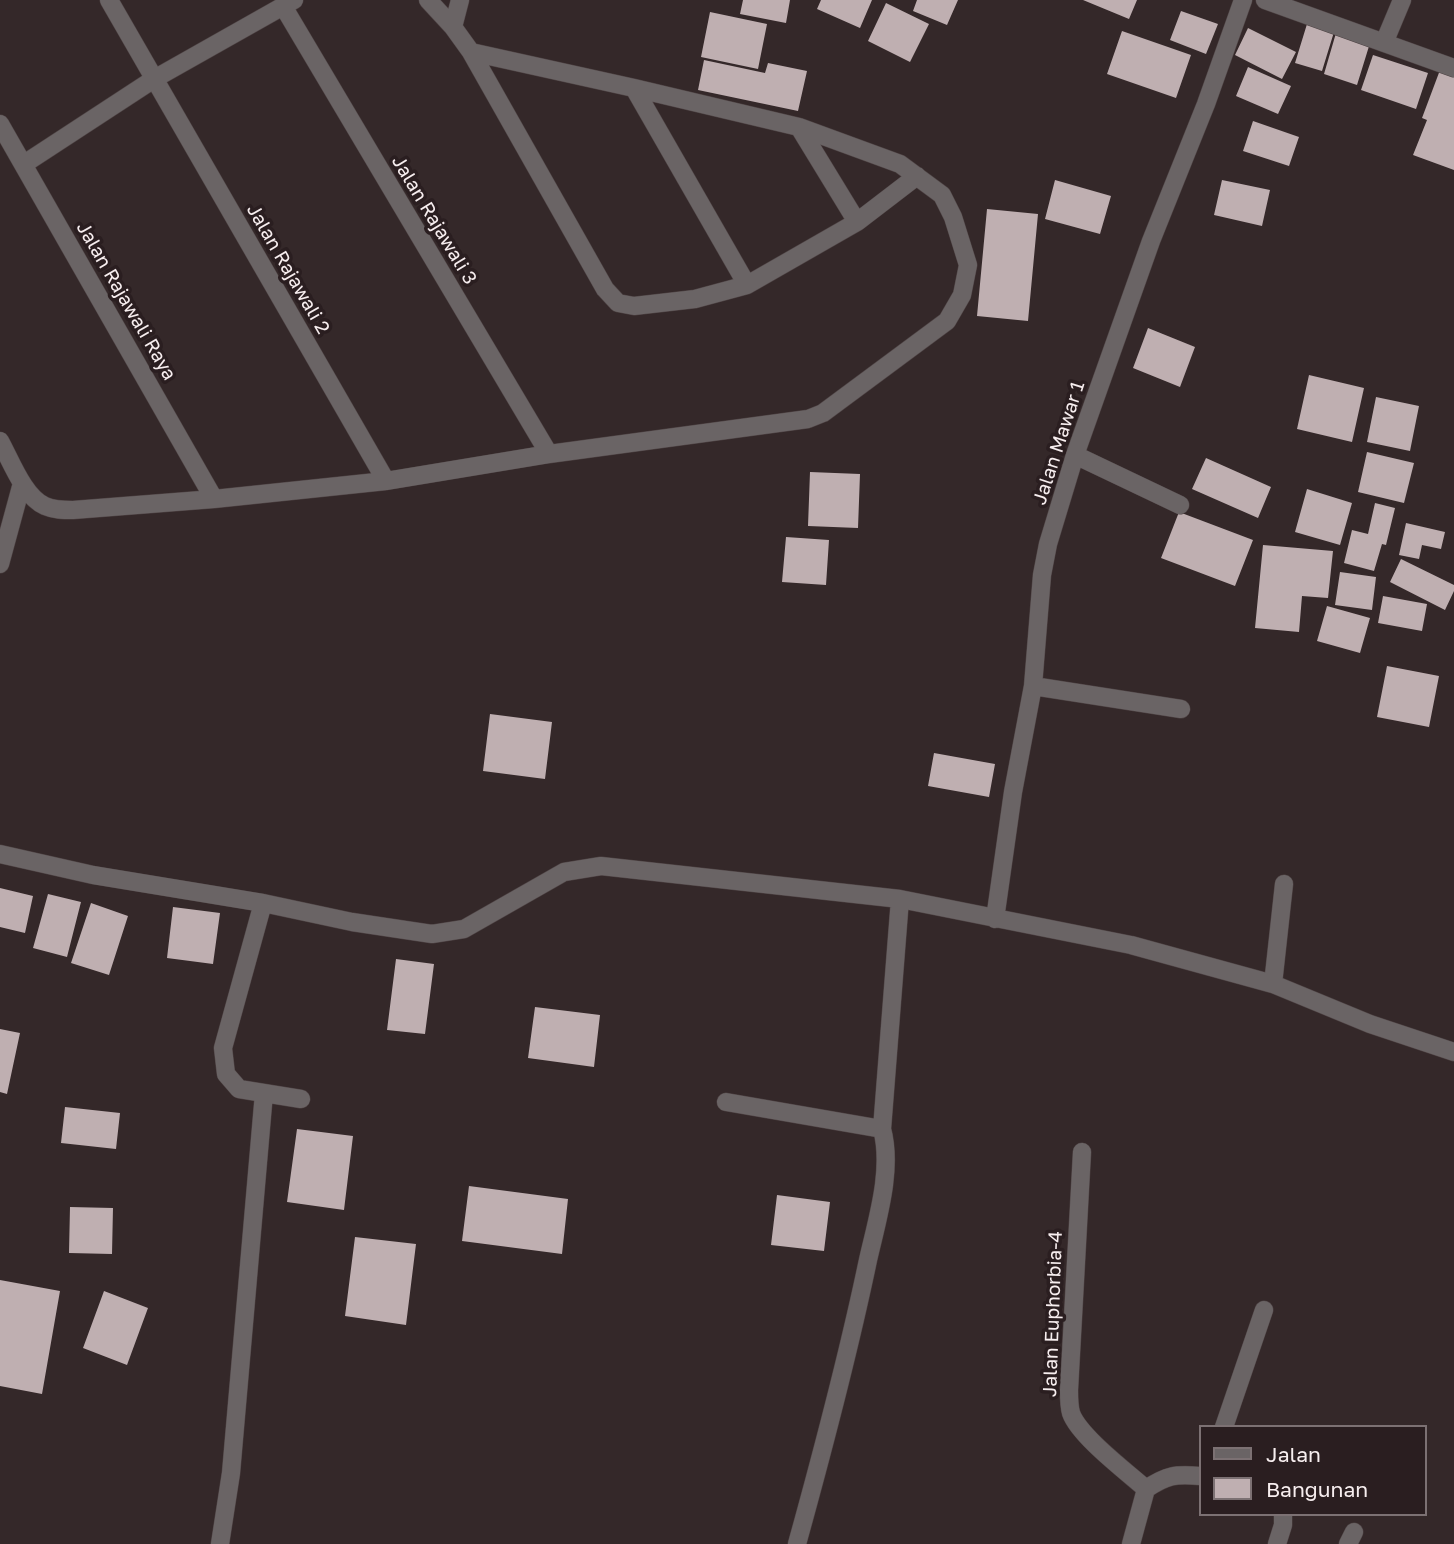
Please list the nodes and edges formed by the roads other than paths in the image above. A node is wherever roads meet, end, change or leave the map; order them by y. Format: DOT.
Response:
graph roads {
  1 [pos="108,0"];
  2 [pos="428,0"];
  3 [pos="460,0"];
  4 [pos="1243,0"];
  5 [pos="1265,0"];
  6 [pos="1402,0"];
  7 [pos="289,3"];
  8 [pos="453,27"];
  9 [pos="1384,43"];
  10 [pos="471,52"];
  11 [pos="1454,68"];
  12 [pos="154,79"];
  13 [pos="634,88"];
  14 [pos="0,124"];
  15 [pos="799,127"];
  16 [pos="24,164"];
  17 [pos="917,176"];
  18 [pos="857,222"];
  19 [pos="747,285"];
  20 [pos="0,441"];
  21 [pos="549,454"];
  22 [pos="1075,455"];
  23 [pos="386,481"];
  24 [pos="22,483"];
  25 [pos="214,499"];
  26 [pos="1180,505"];
  27 [pos="0,564"];
  28 [pos="1032,686"];
  29 [pos="1181,709"];
  30 [pos="0,854"];
  31 [pos="1284,884"];
  32 [pos="900,899"];
  33 [pos="263,903"];
  34 [pos="995,919"];
  35 [pos="1273,984"];
  36 [pos="1454,1052"];
  37 [pos="264,1093"];
  38 [pos="301,1099"];
  39 [pos="726,1102"];
  40 [pos="882,1129"];
  41 [pos="1082,1152"];
  42 [pos="1264,1310"];
  43 [pos="1225,1425"];
  44 [pos="1198,1476"];
  45 [pos="1146,1489"];
  46 [pos="1283,1516"];
  47 [pos="220,1544"];
  48 [pos="797,1544"];
  49 [pos="1130,1544"];
  50 [pos="1277,1544"];
  1 -- 12 [label="street, Jalan Rajawali 2"];
  2 -- 8 [label="street"];
  3 -- 8 [label="street"];
  4 -- 22 [label="street, Jalan Mawar 1"];
  5 -- 9 [label="street"];
  6 -- 9 [label="street"];
  7 -- 12 [label="street"];
  7 -- 21 [label="street, Jalan Rajawali 3"];
  8 -- 10 [label="street"];
  9 -- 11 [label="street"];
  10 -- 13 [label="street"];
  10 -- 19 [label="street"];
  12 -- 16 [label="street"];
  12 -- 23 [label="street, Jalan Rajawali 2"];
  13 -- 15 [label="street"];
  13 -- 19 [label="street"];
  14 -- 16 [label="street, Jalan Rajawali Raya"];
  15 -- 17 [label="street"];
  15 -- 18 [label="street"];
  16 -- 25 [label="street, Jalan Rajawali Raya"];
  17 -- 18 [label="street"];
  17 -- 21 [label="street"];
  18 -- 19 [label="street"];
  20 -- 24 [label="street"];
  21 -- 23 [label="street"];
  22 -- 26 [label="street"];
  22 -- 28 [label="street, Jalan Mawar 1"];
  23 -- 25 [label="street"];
  24 -- 25 [label="street"];
  24 -- 27 [label="street"];
  28 -- 29 [label="street"];
  28 -- 34 [label="street, Jalan Mawar 1"];
  30 -- 33 [label="street"];
  31 -- 35 [label="street"];
  32 -- 33 [label="street"];
  32 -- 34 [label="street"];
  32 -- 40 [label="street"];
  33 -- 37 [label="street"];
  34 -- 35 [label="street"];
  35 -- 36 [label="street"];
  37 -- 38 [label="street"];
  37 -- 47 [label="street"];
  39 -- 40 [label="street"];
  40 -- 48 [label="street"];
  41 -- 45 [label="street, Jalan Euphorbia-4"];
  42 -- 43 [label="street"];
  44 -- 45 [label="street"];
  45 -- 49 [label="street"];
  46 -- 50 [label="street"];
}
